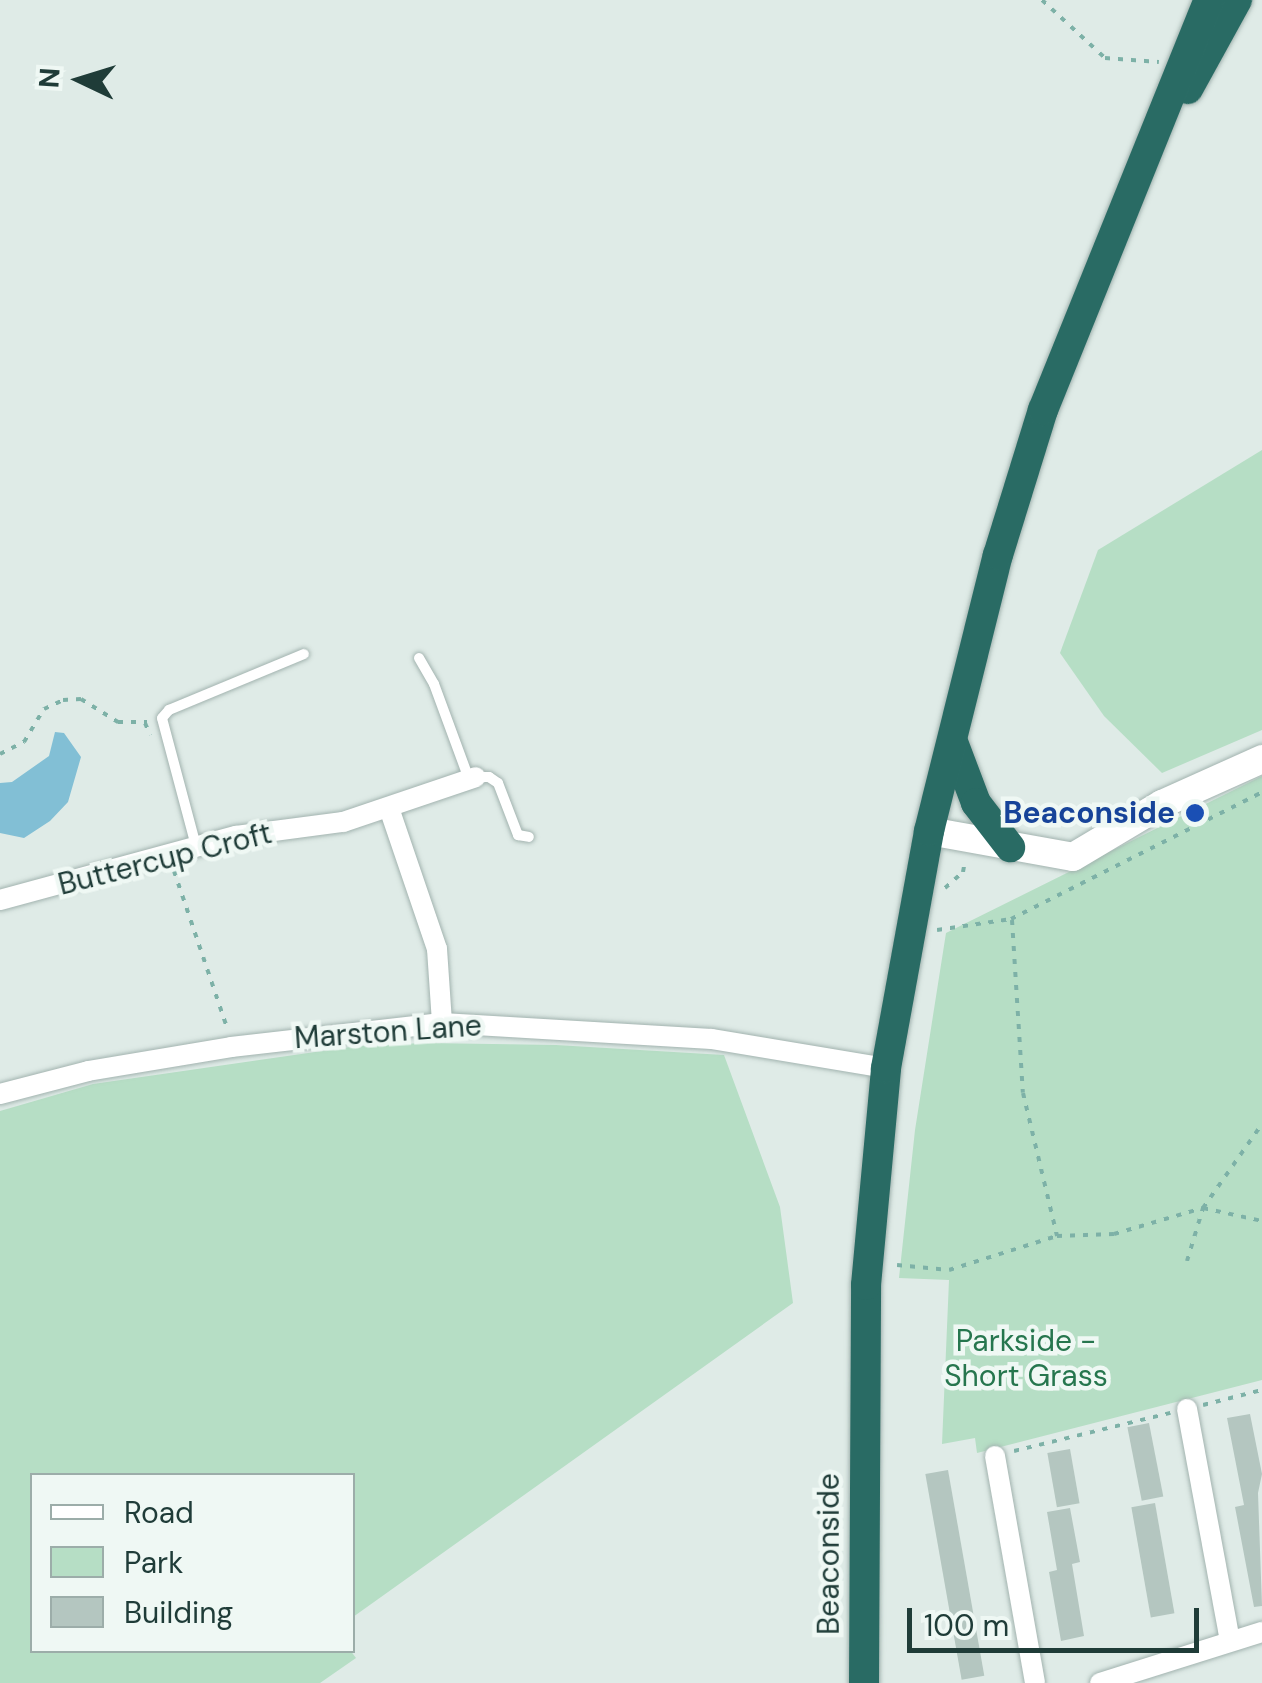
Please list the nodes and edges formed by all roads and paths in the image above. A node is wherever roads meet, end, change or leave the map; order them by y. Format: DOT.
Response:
graph roads {
  1 [pos="1042,0"];
  2 [pos="1209,0"];
  3 [pos="1237,0"];
  4 [pos="1178,70"];
  5 [pos="1152,148"];
  6 [pos="304,654"];
  7 [pos="419,658"];
  8 [pos="162,718"];
  9 [pos="952,739"];
  10 [pos="0,754"];
  11 [pos="1262,759"];
  12 [pos="472,778"];
  13 [pos="389,808"];
  14 [pos="929,831"];
  15 [pos="529,837"];
  16 [pos="1010,846"];
  17 [pos="196,847"];
  18 [pos="169,854"];
  19 [pos="964,872"];
  20 [pos="951,881"];
  21 [pos="0,900"];
  22 [pos="1012,918"];
  23 [pos="442,1024"];
  24 [pos="228,1032"];
  25 [pos="886,1068"];
  26 [pos="0,1094"];
  27 [pos="1262,1124"];
  28 [pos="1203,1208"];
  29 [pos="1260,1222"];
  30 [pos="1058,1236"];
  31 [pos="1187,1262"];
  32 [pos="897,1265"];
  33 [pos="1262,1390"];
  34 [pos="1187,1408"];
  35 [pos="995,1456"];
  36 [pos="1262,1632"];
  37 [pos="1230,1640"];
  38 [pos="1161,1673"];
  39 [pos="864,1683"];
  40 [pos="1035,1683"];
  41 [pos="1100,1683"];
  1 -- 4 [label="path"];
  2 -- 4 [label="highway, Beaconside"];
  3 -- 5 [label="highway, Beaconside"];
  4 -- 5 [label="highway, Beaconside"];
  5 -- 9 [label="highway, Beaconside"];
  6 -- 8 [label="lane"];
  7 -- 12 [label="lane"];
  8 -- 10 [label="path"];
  8 -- 17 [label="lane"];
  9 -- 14 [label="highway, Beaconside"];
  9 -- 16 [label="highway"];
  11 -- 16 [label="street"];
  12 -- 13 [label="street, Buttercup Croft"];
  12 -- 15 [label="lane"];
  13 -- 17 [label="street, Buttercup Croft"];
  13 -- 23 [label="street"];
  14 -- 16 [label="street"];
  14 -- 25 [label="highway, Beaconside"];
  17 -- 18 [label="street, Buttercup Croft"];
  18 -- 21 [label="street, Buttercup Croft"];
  18 -- 24 [label="path"];
  19 -- 20 [label="path"];
  22 -- 30 [label="path"];
  23 -- 25 [label="street, Marston Lane"];
  23 -- 26 [label="street, Marston Lane"];
  25 -- 39 [label="highway, Beaconside"];
  27 -- 28 [label="path"];
  28 -- 29 [label="path"];
  28 -- 30 [label="path"];
  28 -- 31 [label="path"];
  30 -- 32 [label="path"];
  33 -- 34 [label="path"];
  34 -- 35 [label="path"];
  34 -- 37 [label="street"];
  35 -- 40 [label="street"];
  36 -- 37 [label="street"];
  37 -- 38 [label="street"];
  38 -- 41 [label="street"];
}
